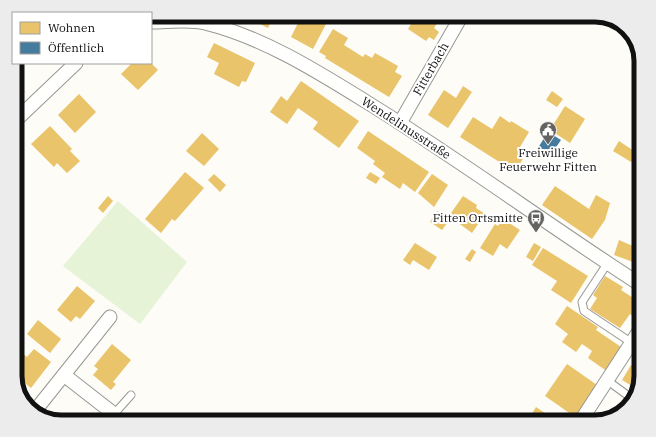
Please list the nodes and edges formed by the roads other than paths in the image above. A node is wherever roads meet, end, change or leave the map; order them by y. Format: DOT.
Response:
graph roads {
  1 [pos="152,22"];
  2 [pos="203,22"];
  3 [pos="203,22"];
  4 [pos="458,22"];
  5 [pos="75,64"];
  6 [pos="22,114"];
  7 [pos="400,123"];
  8 [pos="607,264"];
  9 [pos="634,281"];
  10 [pos="110,317"];
  11 [pos="634,340"];
  12 [pos="632,343"];
  13 [pos="64,375"];
  14 [pos="608,381"];
  15 [pos="130,395"];
  16 [pos="628,396"];
  17 [pos="38,407"];
  18 [pos="107,415"];
  19 [pos="113,415"];
  20 [pos="585,415"];
  1 -- 3 [label="street, Wendelinusstraße"];
  2 -- 7 [label="street, Wendelinusstraße"];
  4 -- 7 [label="street, Fitterbach"];
  5 -- 6 [label="street"];
  7 -- 8 [label="street, Wendelinusstraße"];
  8 -- 9 [label="street, Wendelinusstraße"];
  8 -- 12 [label="lane"];
  10 -- 13 [label="street"];
  11 -- 12 [label="street"];
  12 -- 14 [label="street"];
  13 -- 17 [label="street"];
  13 -- 18 [label="street"];
  14 -- 16 [label="lane"];
  14 -- 20 [label="street"];
  15 -- 19 [label="lane"];
}
